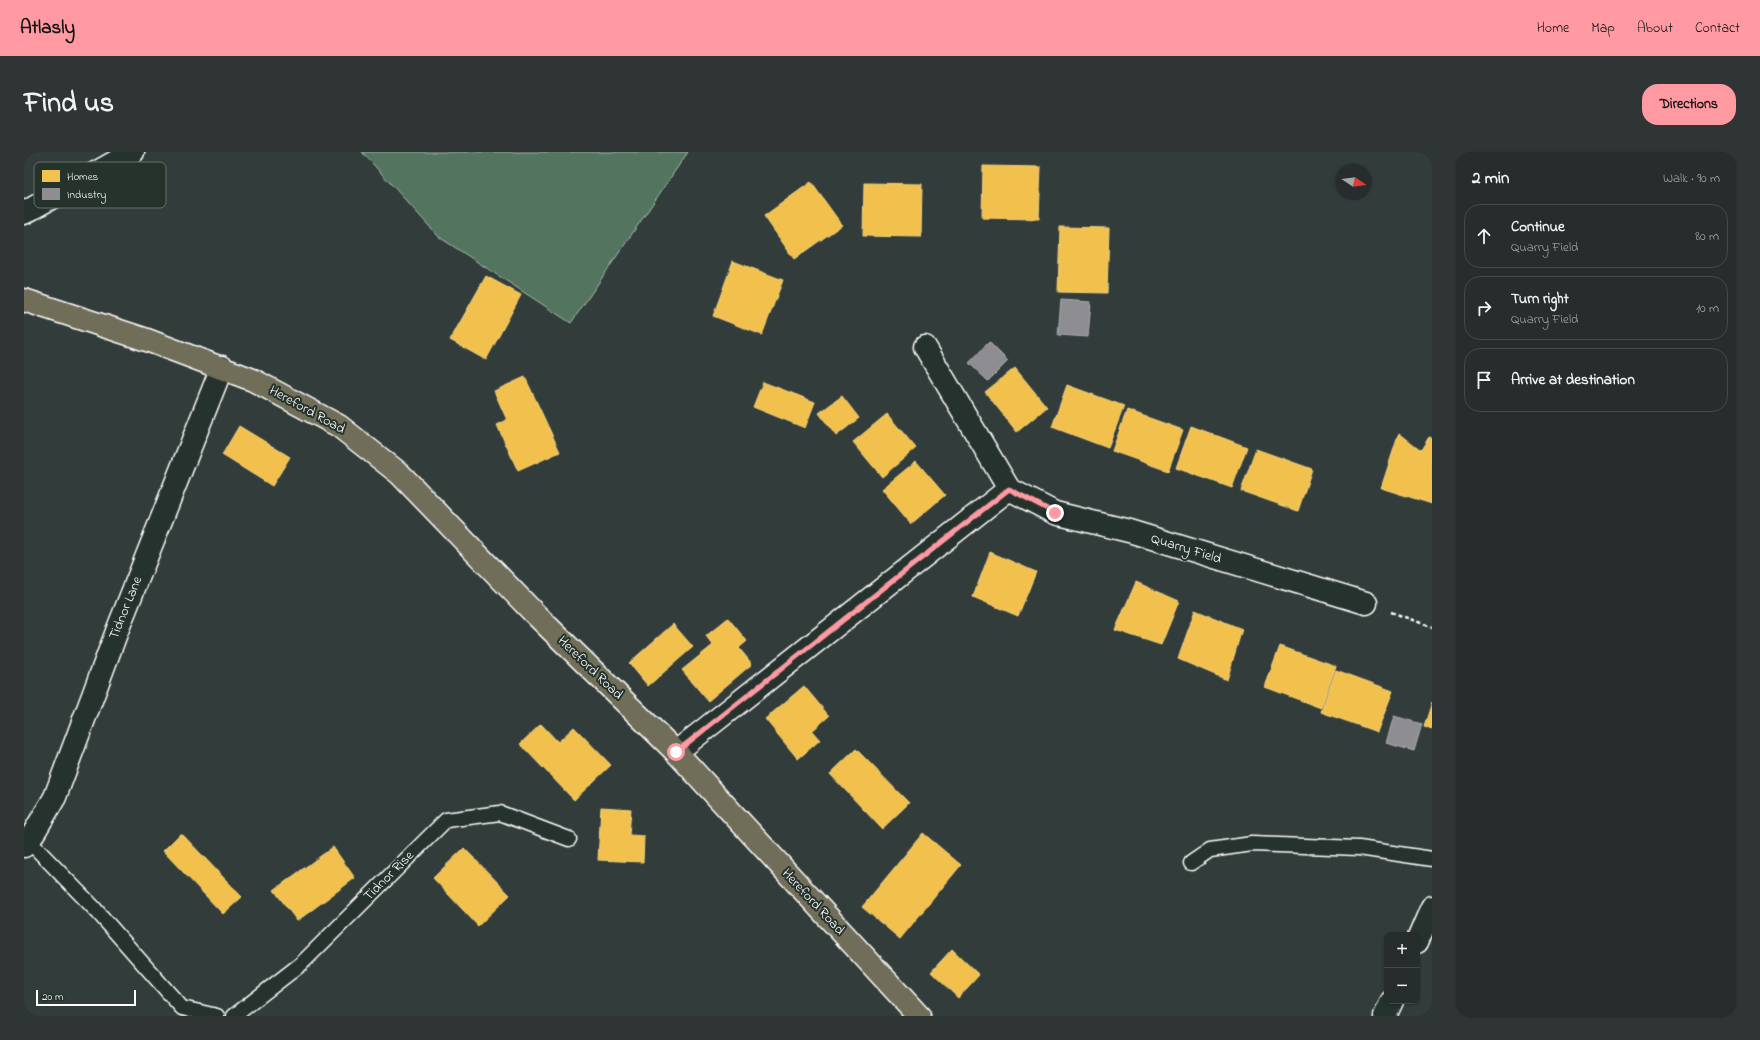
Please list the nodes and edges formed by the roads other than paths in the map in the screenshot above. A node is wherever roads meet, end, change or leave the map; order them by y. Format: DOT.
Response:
graph roads {
  1 [pos="133,152"];
  2 [pos="115,162"];
  3 [pos="34,207"];
  4 [pos="24,213"];
  5 [pos="24,300"];
  6 [pos="926,347"];
  7 [pos="222,367"];
  8 [pos="1009,489"];
  9 [pos="1366,603"];
  10 [pos="676,752"];
  11 [pos="569,839"];
  12 [pos="27,843"];
  13 [pos="1432,859"];
  14 [pos="1190,863"];
  15 [pos="1432,907"];
  16 [pos="1420,935"];
  17 [pos="1391,1004"];
  18 [pos="217,1016"];
  19 [pos="234,1016"];
  20 [pos="919,1016"];
  21 [pos="1385,1016"];
  1 -- 2 [label="street"];
  3 -- 4 [label="street"];
  5 -- 7 [label="highway, Hereford Road"];
  6 -- 8 [label="street"];
  7 -- 10 [label="highway, Hereford Road"];
  7 -- 12 [label="street, Tidnor Lane"];
  8 -- 9 [label="street, Quarry Field"];
  8 -- 10 [label="street"];
  10 -- 20 [label="highway, Hereford Road"];
  11 -- 19 [label="lane, Tidnor Rise"];
  12 -- 18 [label="lane"];
  13 -- 14 [label="lane"];
  15 -- 16 [label="street"];
  17 -- 21 [label="street"];
}
